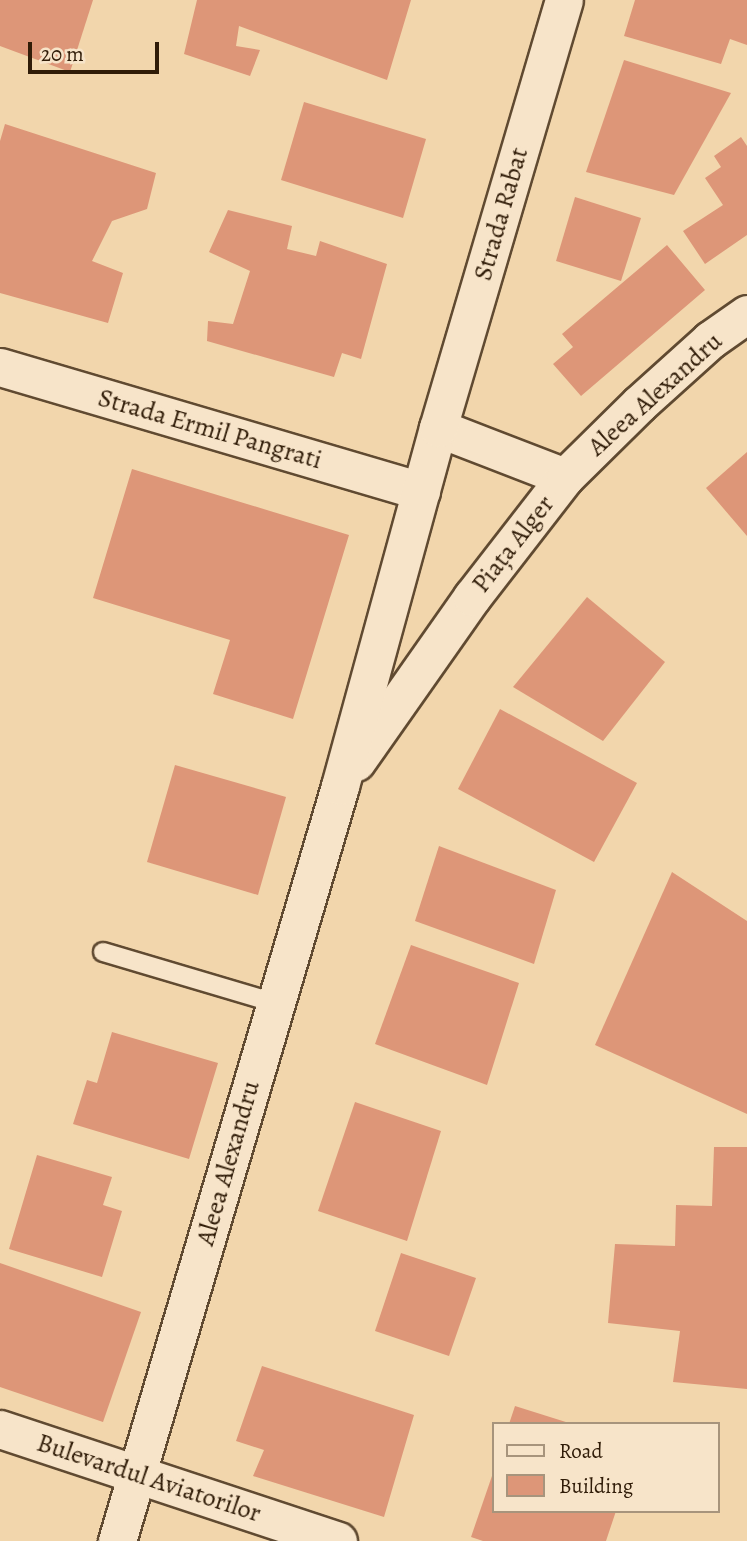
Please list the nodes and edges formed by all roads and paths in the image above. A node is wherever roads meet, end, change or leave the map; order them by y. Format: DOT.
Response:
graph roads {
  1 [pos="564,0"];
  2 [pos="747,314"];
  3 [pos="0,367"];
  4 [pos="438,428"];
  5 [pos="565,477"];
  6 [pos="421,491"];
  7 [pos="340,786"];
  8 [pos="103,952"];
  9 [pos="275,1003"];
  10 [pos="0,1429"];
  11 [pos="136,1474"];
  12 [pos="117,1541"];
  13 [pos="338,1541"];
  1 -- 4 [label="street, Strada Rabat"];
  2 -- 5 [label="street, Aleea Alexandru"];
  3 -- 6 [label="street, Strada Ermil Pangrati"];
  4 -- 5 [label="street, Piața Alger"];
  4 -- 6 [label="street"];
  5 -- 7 [label="street, Piața Alger"];
  6 -- 7 [label="street"];
  7 -- 9 [label="street, Aleea Alexandru"];
  8 -- 9 [label="lane"];
  9 -- 11 [label="street, Aleea Alexandru"];
  10 -- 11 [label="street, Bulevardul Aviatorilor"];
  11 -- 12 [label="street, Aleea Alexandru"];
  11 -- 13 [label="street, Bulevardul Aviatorilor"];
}
